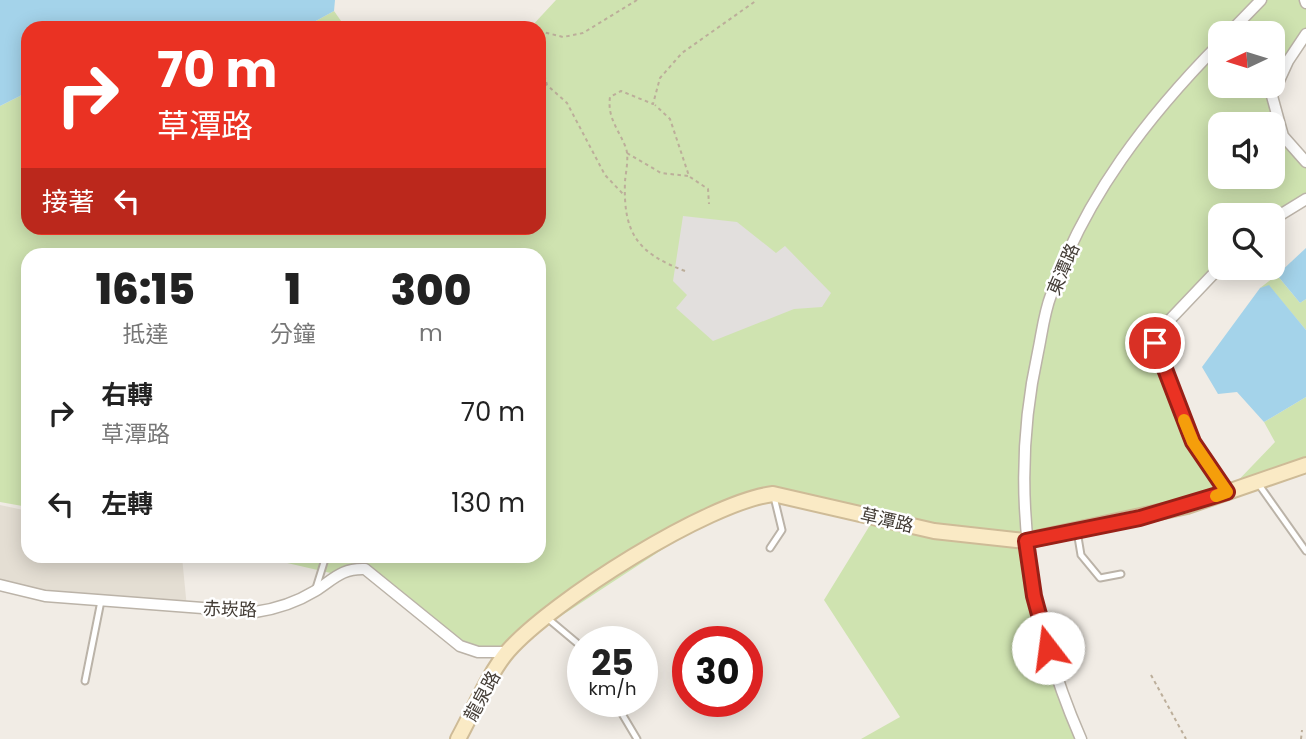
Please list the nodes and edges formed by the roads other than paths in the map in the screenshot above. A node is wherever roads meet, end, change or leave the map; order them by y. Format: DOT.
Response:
graph roads {
  1 [pos="1261,0"];
  2 [pos="1241,21"];
  3 [pos="1306,34"];
  4 [pos="1208,56"];
  5 [pos="1306,162"];
  6 [pos="1306,199"];
  7 [pos="1285,212"];
  8 [pos="1208,280"];
  9 [pos="1306,465"];
  10 [pos="1256,482"];
  11 [pos="1227,492"];
  12 [pos="773,494"];
  13 [pos="1077,531"];
  14 [pos="1026,541"];
  15 [pos="770,548"];
  16 [pos="1306,551"];
  17 [pos="324,563"];
  18 [pos="1121,574"];
  19 [pos="0,585"];
  20 [pos="314,591"];
  21 [pos="101,601"];
  22 [pos="544,615"];
  23 [pos="567,634"];
  24 [pos="506,652"];
  25 [pos="85,681"];
  26 [pos="624,717"];
  27 [pos="458,739"];
  28 [pos="637,739"];
  29 [pos="1081,739"];
  1 -- 2 [label="street"];
  3 -- 5 [label="street"];
  4 -- 14 [label="street, 東潭路"];
  6 -- 7 [label="street"];
  8 -- 11 [label="street"];
  9 -- 10 [label="street, 草潭路"];
  10 -- 11 [label="street, 草潭路"];
  10 -- 16 [label="lane"];
  11 -- 13 [label="street, 草潭路"];
  12 -- 14 [label="street, 草潭路"];
  12 -- 15 [label="lane"];
  12 -- 22 [label="street, 草潭路"];
  13 -- 14 [label="street, 草潭路"];
  13 -- 18 [label="lane"];
  14 -- 29 [label="street, 東潭路"];
  17 -- 20 [label="lane"];
  19 -- 21 [label="street, 赤崁路"];
  20 -- 21 [label="street, 赤崁路"];
  20 -- 24 [label="street, 赤崁路"];
  21 -- 25 [label="lane"];
  22 -- 23 [label="lane"];
  22 -- 24 [label="street, 草潭路"];
  24 -- 27 [label="street, 龍泉路"];
  26 -- 28 [label="lane"];
}
